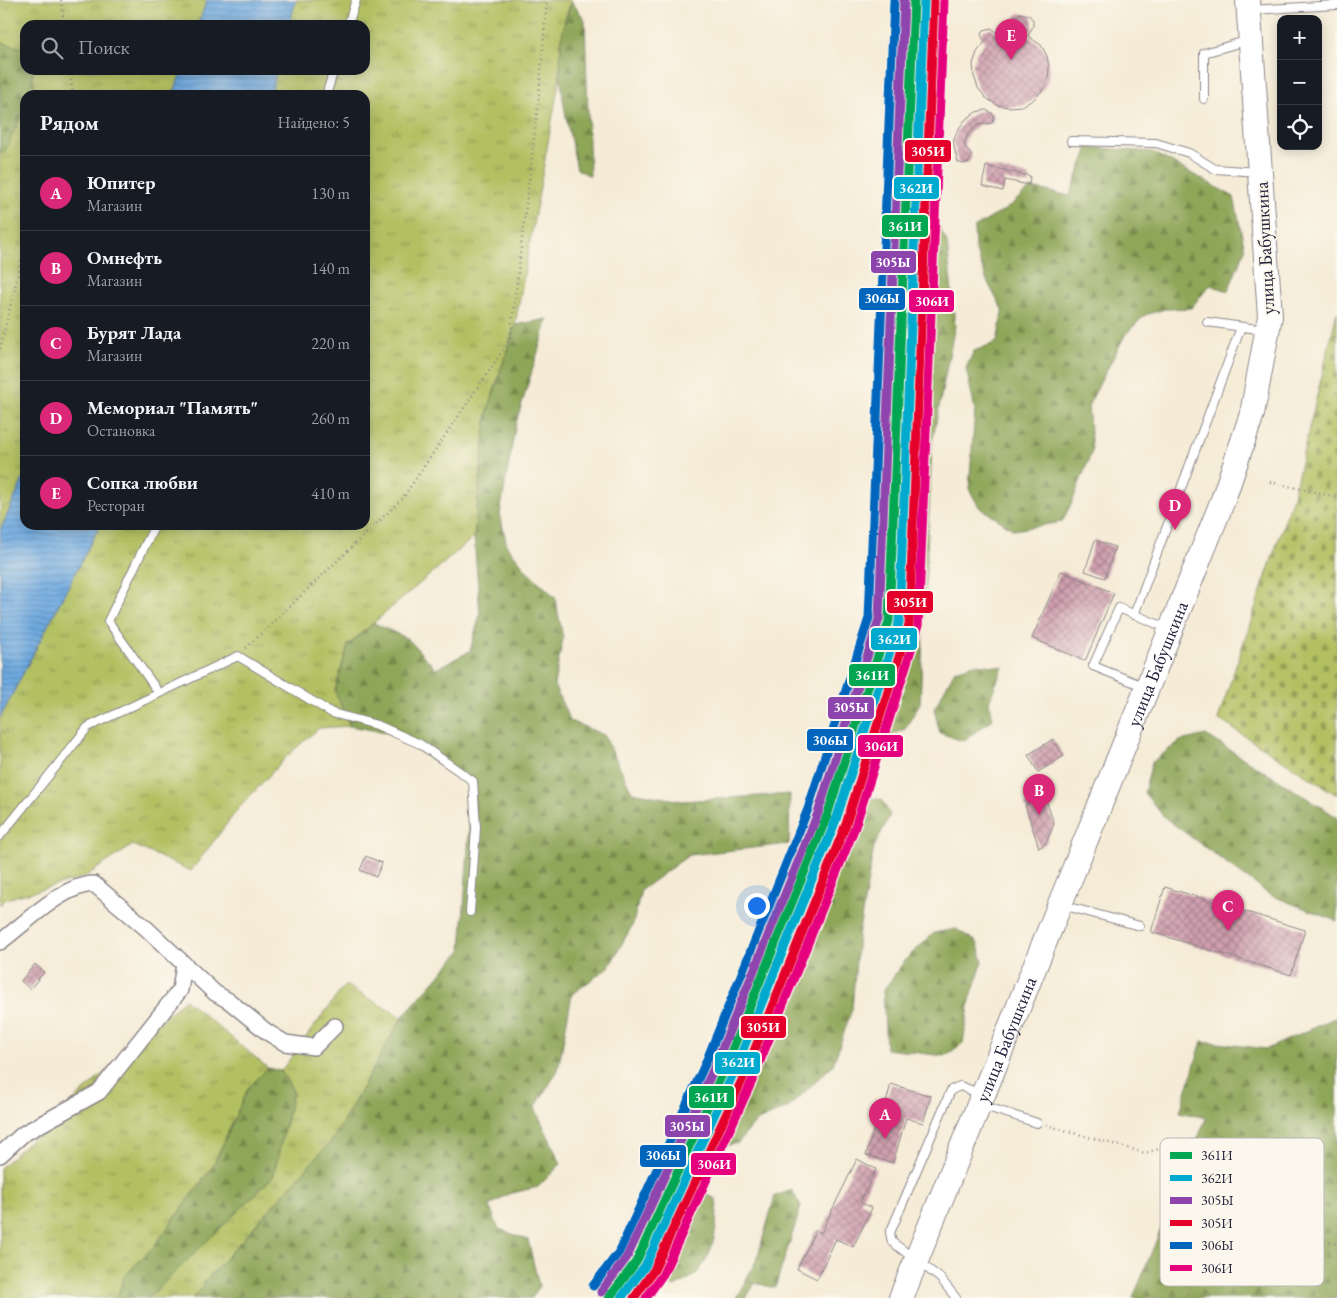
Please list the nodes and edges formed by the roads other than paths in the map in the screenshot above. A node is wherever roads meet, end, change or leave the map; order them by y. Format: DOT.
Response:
graph roads {
  1 [pos="356,0"];
  2 [pos="1249,5"];
  3 [pos="1337,5"];
  4 [pos="350,20"];
  5 [pos="1251,40"];
  6 [pos="332,75"];
  7 [pos="328,90"];
  8 [pos="1204,98"];
  9 [pos="1071,141"];
  10 [pos="1260,172"];
  11 [pos="1207,322"];
  12 [pos="1241,327"];
  13 [pos="1267,330"];
  14 [pos="153,530"];
  15 [pos="1134,615"];
  16 [pos="1170,629"];
  17 [pos="1147,688"];
  18 [pos="159,693"];
  19 [pos="0,836"];
  20 [pos="1060,904"];
  21 [pos="470,912"];
  22 [pos="1140,926"];
  23 [pos="0,942"];
  24 [pos="184,964"];
  25 [pos="335,1026"];
  26 [pos="981,1100"];
  27 [pos="1037,1123"];
  28 [pos="0,1155"];
  29 [pos="917,1259"];
  30 [pos="901,1298"];
  31 [pos="956,1298"];
  1 -- 4 [label="lane"];
  2 -- 3 [label="lane"];
  2 -- 5 [label="main road, улица Бабушкина"];
  5 -- 8 [label="lane"];
  5 -- 10 [label="main road, улица Бабушкина"];
  6 -- 7 [label="lane"];
  9 -- 10 [label="lane"];
  10 -- 13 [label="main road, улица Бабушкина"];
  11 -- 12 [label="lane"];
  12 -- 13 [label="lane"];
  12 -- 15 [label="lane"];
  13 -- 16 [label="main road, улица Бабушкина"];
  14 -- 18 [label="lane"];
  15 -- 16 [label="lane"];
  15 -- 17 [label="lane"];
  16 -- 17 [label="main road, улица Бабушкина"];
  17 -- 20 [label="main road, улица Бабушкина"];
  18 -- 19 [label="lane"];
  18 -- 21 [label="lane"];
  20 -- 22 [label="lane"];
  20 -- 26 [label="main road, улица Бабушкина"];
  23 -- 24 [label="street"];
  24 -- 25 [label="street"];
  24 -- 28 [label="street"];
  26 -- 27 [label="lane"];
  26 -- 29 [label="main road, улица Бабушкина"];
  26 -- 29 [label="lane"];
  29 -- 30 [label="main road, улица Бабушкина"];
  29 -- 31 [label="lane"];
}
